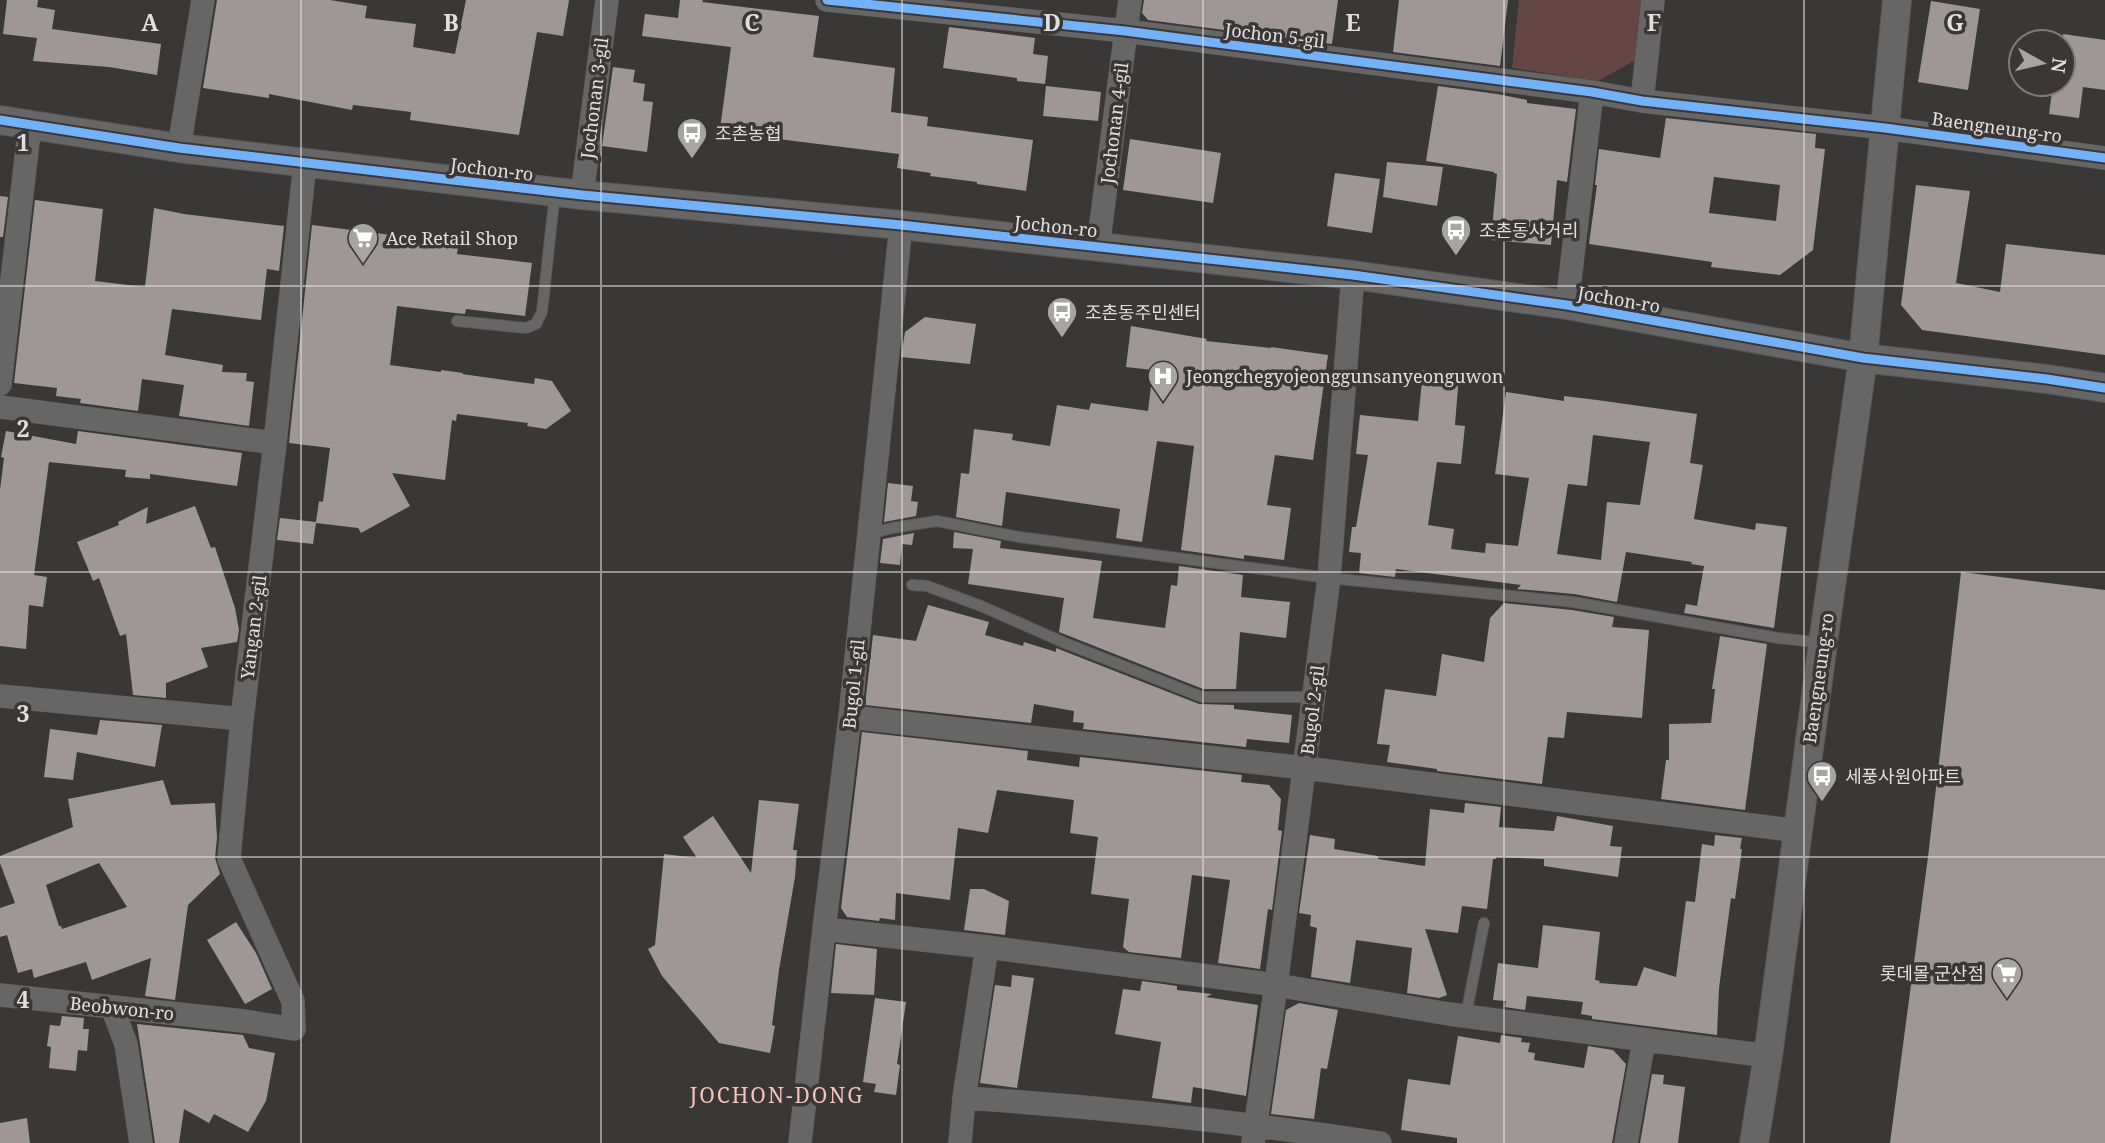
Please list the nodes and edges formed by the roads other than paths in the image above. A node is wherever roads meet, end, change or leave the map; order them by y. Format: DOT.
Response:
graph roads {
  1 [pos="203,0"];
  2 [pos="607,0"];
  3 [pos="827,0"];
  4 [pos="1130,0"];
  5 [pos="1653,0"];
  6 [pos="1898,0"];
  7 [pos="1125,32"];
  8 [pos="1592,92"];
  9 [pos="1642,101"];
  10 [pos="0,120"];
  11 [pos="30,124"];
  12 [pos="1885,128"];
  13 [pos="179,148"];
  14 [pos="2105,158"];
  15 [pos="305,163"];
  16 [pos="568,194"];
  17 [pos="901,225"];
  18 [pos="1098,247"];
  19 [pos="1353,275"];
  20 [pos="1567,305"];
  21 [pos="457,321"];
  22 [pos="1863,358"];
  23 [pos="0,384"];
  24 [pos="2105,388"];
  25 [pos="0,407"];
  26 [pos="275,443"];
  27 [pos="868,534"];
  28 [pos="1329,578"];
  29 [pos="912,586"];
  30 [pos="1823,643"];
  31 [pos="0,696"];
  32 [pos="1314,697"];
  33 [pos="850,717"];
  34 [pos="242,719"];
  35 [pos="1305,768"];
  36 [pos="1798,831"];
  37 [pos="1484,923"];
  38 [pos="824,929"];
  39 [pos="987,947"];
  40 [pos="1276,985"];
  41 [pos="0,995"];
  42 [pos="111,1007"];
  43 [pos="1466,1016"];
  44 [pos="244,1021"];
  45 [pos="1644,1040"];
  46 [pos="1768,1056"];
  47 [pos="964,1098"];
  48 [pos="1254,1134"];
  49 [pos="141,1143"];
  50 [pos="800,1143"];
  51 [pos="960,1143"];
  52 [pos="1380,1143"];
  53 [pos="1626,1143"];
  54 [pos="1754,1143"];
  1 -- 13 [label="street"];
  2 -- 16 [label="street, Jochonan 3-gil"];
  3 -- 7 [label="street, Jochon 5-gil"];
  4 -- 7 [label="street, Jochonan 4-gil"];
  5 -- 9 [label="street"];
  6 -- 12 [label="street, Baengneung-ro"];
  7 -- 8 [label="street, Jochon 5-gil"];
  7 -- 18 [label="street, Jochonan 4-gil"];
  8 -- 9 [label="street, Jochon 5-gil"];
  8 -- 20 [label="street"];
  9 -- 12 [label="street, Jochon 5-gil"];
  10 -- 11 [label="street, Jochon-ro"];
  11 -- 13 [label="street, Jochon-ro"];
  11 -- 23 [label="street"];
  12 -- 14 [label="street, Baengneung-ro"];
  12 -- 22 [label="street, Baengneung-ro"];
  13 -- 15 [label="street, Jochon-ro"];
  15 -- 16 [label="street, Jochon-ro"];
  15 -- 26 [label="street, Yangan 2-gil"];
  16 -- 17 [label="street, Jochon-ro"];
  16 -- 21 [label="lane"];
  17 -- 18 [label="street, Jochon-ro"];
  17 -- 27 [label="street, Bugol 1-gil"];
  18 -- 19 [label="street, Jochon-ro"];
  19 -- 20 [label="street, Jochon-ro"];
  19 -- 28 [label="street, Bugol 2-gil"];
  20 -- 22 [label="street, Jochon-ro"];
  22 -- 24 [label="street, Jochon-ro"];
  22 -- 30 [label="street, Baengneung-ro"];
  25 -- 26 [label="street"];
  26 -- 34 [label="street, Yangan 2-gil"];
  27 -- 28 [label="lane"];
  27 -- 33 [label="street, Bugol 1-gil"];
  28 -- 30 [label="lane"];
  28 -- 32 [label="street, Bugol 2-gil"];
  29 -- 32 [label="lane"];
  30 -- 36 [label="street, Baengneung-ro"];
  31 -- 34 [label="street"];
  32 -- 35 [label="street, Bugol 2-gil"];
  33 -- 35 [label="street"];
  33 -- 38 [label="street, Bugol 1-gil"];
  34 -- 44 [label="street, Yangan 2-gil"];
  35 -- 36 [label="street"];
  35 -- 40 [label="street, Bugol 2-gil"];
  36 -- 46 [label="street, Baengneung-ro"];
  37 -- 43 [label="lane"];
  38 -- 39 [label="street"];
  38 -- 50 [label="street, Bugol 1-gil"];
  39 -- 40 [label="street"];
  39 -- 47 [label="street"];
  40 -- 43 [label="street"];
  40 -- 48 [label="street, Bugol 2-gil"];
  41 -- 42 [label="street, Beobwon-ro"];
  42 -- 44 [label="street, Beobwon-ro"];
  42 -- 49 [label="street"];
  43 -- 45 [label="street"];
  45 -- 46 [label="street"];
  45 -- 53 [label="street"];
  46 -- 54 [label="street, Baengneung-ro"];
  47 -- 48 [label="street"];
  47 -- 51 [label="street"];
  48 -- 52 [label="street"];
}
